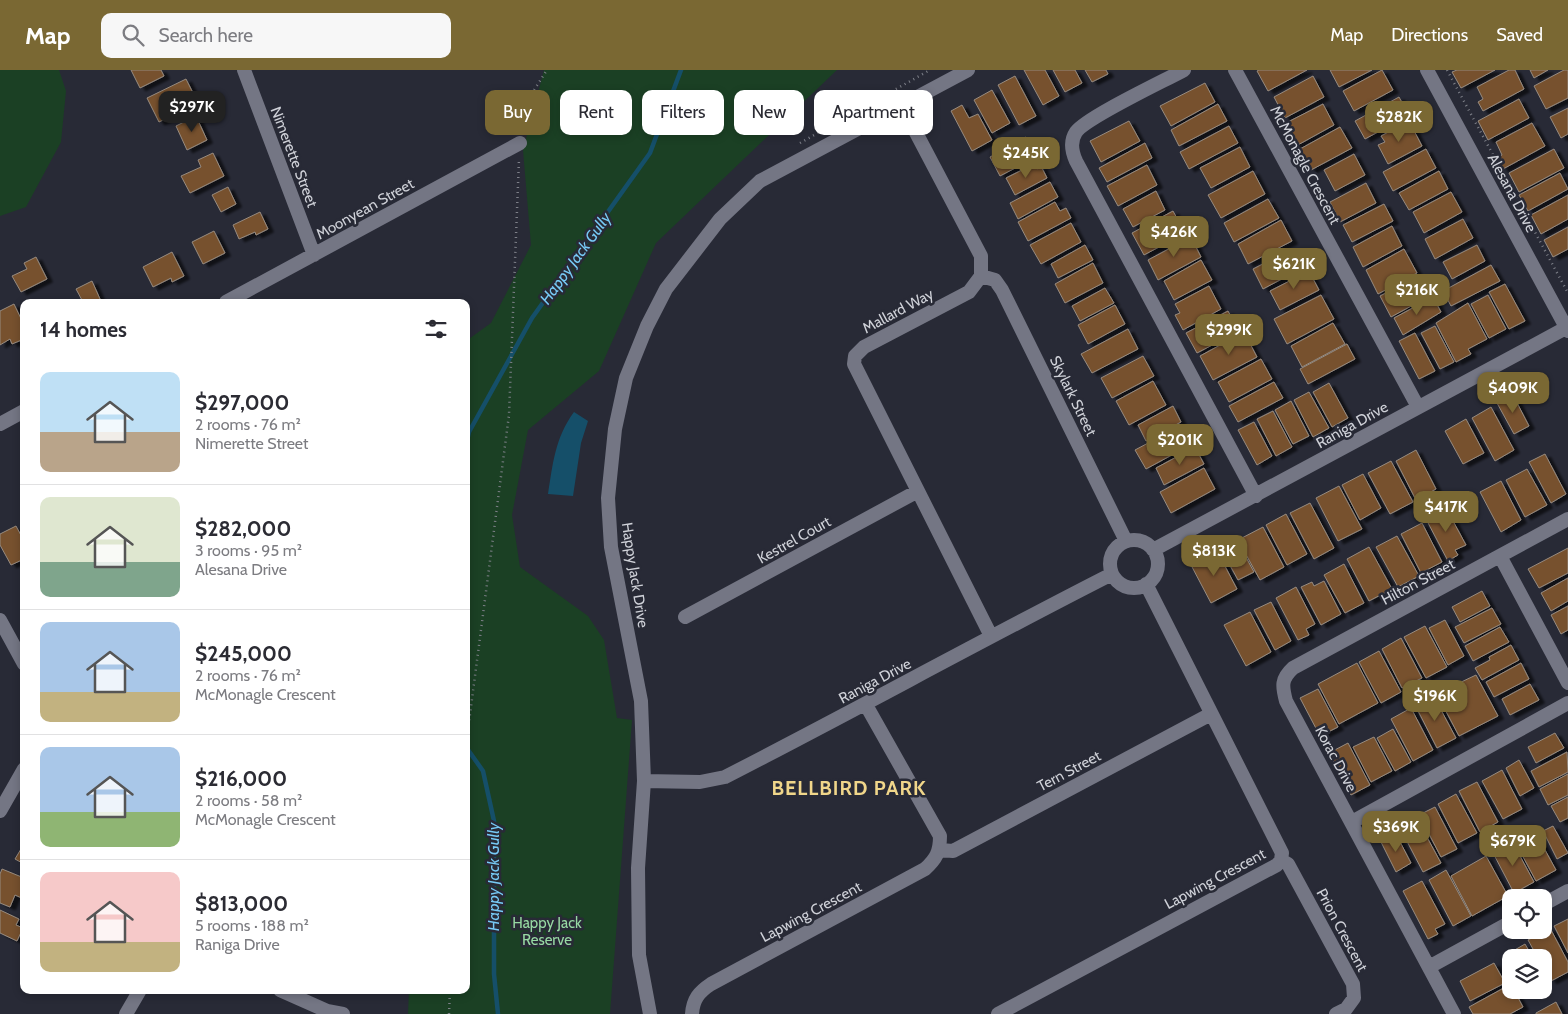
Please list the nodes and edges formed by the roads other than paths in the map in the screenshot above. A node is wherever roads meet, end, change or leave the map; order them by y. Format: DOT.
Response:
graph roads {
  1 [pos="244,70"];
  2 [pos="968,70"];
  3 [pos="1184,70"];
  4 [pos="1235,70"];
  5 [pos="1427,70"];
  6 [pos="931,90"];
  7 [pos="847,135"];
  8 [pos="917,135"];
  9 [pos="520,142"];
  10 [pos="314,255"];
  11 [pos="981,276"];
  12 [pos="232,299"];
  13 [pos="1567,329"];
  14 [pos="1418,407"];
  15 [pos="20,413"];
  16 [pos="0,424"];
  17 [pos="918,491"];
  18 [pos="1256,496"];
  19 [pos="1568,520"];
  20 [pos="1126,541"];
  21 [pos="1153,550"];
  22 [pos="1500,556"];
  23 [pos="1112,574"];
  24 [pos="1146,584"];
  25 [pos="686,618"];
  26 [pos="0,620"];
  27 [pos="991,636"];
  28 [pos="20,657"];
  29 [pos="1285,676"];
  30 [pos="1568,683"];
  31 [pos="1568,703"];
  32 [pos="866,705"];
  33 [pos="1211,714"];
  34 [pos="20,776"];
  35 [pos="644,781"];
  36 [pos="0,811"];
  37 [pos="1352,822"];
  38 [pos="940,850"];
  39 [pos="1281,860"];
  40 [pos="1568,890"];
  41 [pos="1552,899"];
  42 [pos="1502,927"];
  43 [pos="1429,967"];
  44 [pos="138,994"];
  45 [pos="289,994"];
  46 [pos="126,1014"];
  47 [pos="343,1014"];
  48 [pos="650,1014"];
  49 [pos="692,1014"];
  50 [pos="998,1014"];
  51 [pos="1336,1014"];
  52 [pos="1454,1014"];
  1 -- 10 [label="street, Nimerette Street"];
  2 -- 6 [label="street, Happy Jack Drive"];
  3 -- 18 [label="street"];
  4 -- 14 [label="street, McMonagle Crescent"];
  5 -- 13 [label="street, Alesana Drive"];
  7 -- 35 [label="street, Happy Jack Drive"];
  8 -- 11 [label="street"];
  9 -- 10 [label="street, Moonyean Street"];
  10 -- 12 [label="street, Moonyean Street"];
  11 -- 17 [label="street, Mallard Way"];
  11 -- 20 [label="street, Skylark Street"];
  13 -- 14 [label="street, Raniga Drive"];
  14 -- 18 [label="street, Raniga Drive"];
  15 -- 16 [label="street"];
  17 -- 25 [label="street, Kestrel Court"];
  17 -- 27 [label="street, Mallard Way"];
  18 -- 21 [label="street, Raniga Drive"];
  19 -- 22 [label="street, Hilton Street"];
  20 -- 21 [label="street"];
  20 -- 23 [label="street"];
  21 -- 24 [label="street"];
  22 -- 29 [label="street, Hilton Street"];
  22 -- 30 [label="street"];
  23 -- 24 [label="street"];
  23 -- 27 [label="street, Raniga Drive"];
  24 -- 33 [label="street, Lapwing Crescent"];
  26 -- 28 [label="street"];
  27 -- 32 [label="street, Raniga Drive"];
  29 -- 37 [label="street, Korac Drive"];
  31 -- 37 [label="street"];
  32 -- 35 [label="street, Raniga Drive"];
  32 -- 38 [label="street"];
  33 -- 38 [label="street, Tern Street"];
  33 -- 39 [label="street, Lapwing Crescent"];
  34 -- 36 [label="street"];
  35 -- 48 [label="street, Happy Jack Drive"];
  37 -- 43 [label="street, Korac Drive"];
  38 -- 49 [label="street, Lapwing Crescent"];
  39 -- 50 [label="street, Lapwing Crescent"];
  39 -- 51 [label="street, Prion Crescent"];
  40 -- 41 [label="street"];
  42 -- 43 [label="street"];
  43 -- 52 [label="street, Korac Drive"];
  44 -- 46 [label="street"];
  45 -- 47 [label="street"];
}
